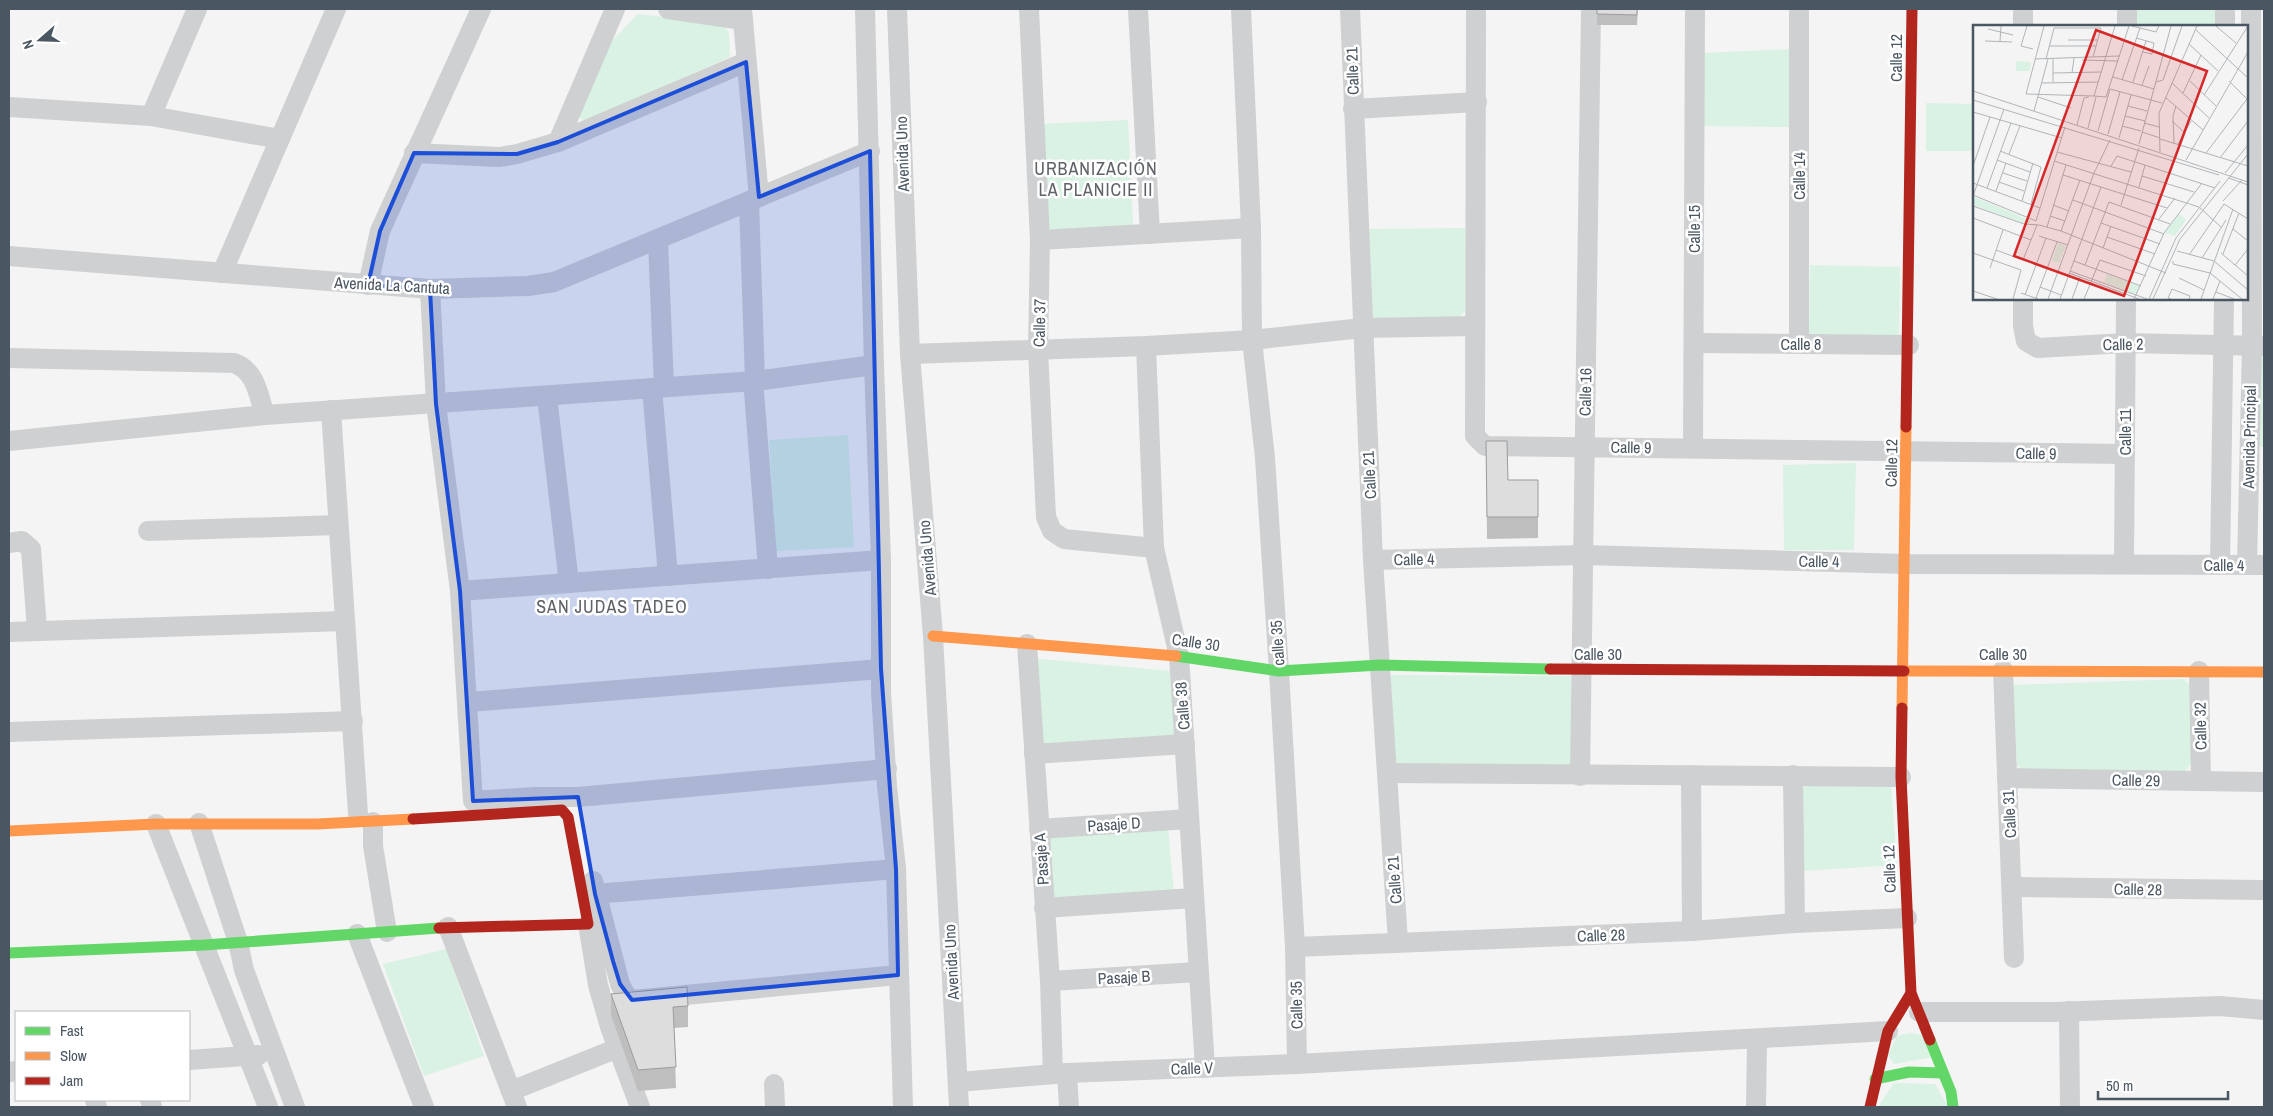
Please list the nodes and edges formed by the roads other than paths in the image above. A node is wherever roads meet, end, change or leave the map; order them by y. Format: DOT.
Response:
graph roads {
  1 [pos="197,9"];
  2 [pos="336,9"];
  3 [pos="481,9"];
  4 [pos="615,9"];
  5 [pos="668,9"];
  6 [pos="865,9"];
  7 [pos="897,9"];
  8 [pos="1029,9"];
  9 [pos="1138,9"];
  10 [pos="1241,9"];
  11 [pos="1350,9"];
  12 [pos="1476,9"];
  13 [pos="1591,9"];
  14 [pos="1695,9"];
  15 [pos="1799,9"];
  16 [pos="1912,9"];
  17 [pos="2023,9"];
  18 [pos="2127,9"];
  19 [pos="2225,9"];
  20 [pos="2251,9"];
  21 [pos="742,15"];
  22 [pos="2023,25"];
  23 [pos="2127,25"];
  24 [pos="2225,25"];
  25 [pos="746,62"];
  26 [pos="1477,102"];
  27 [pos="9,106"];
  28 [pos="1353,109"];
  29 [pos="151,116"];
  30 [pos="280,139"];
  31 [pos="558,142"];
  32 [pos="870,151"];
  33 [pos="414,153"];
  34 [pos="754,200"];
  35 [pos="1251,228"];
  36 [pos="1150,234"];
  37 [pos="1040,240"];
  38 [pos="658,241"];
  39 [pos="9,256"];
  40 [pos="222,273"];
  41 [pos="368,285"];
  42 [pos="430,289"];
  43 [pos="2023,300"];
  44 [pos="2126,300"];
  45 [pos="2224,300"];
  46 [pos="1475,326"];
  47 [pos="1362,328"];
  48 [pos="1252,340"];
  49 [pos="1694,343"];
  50 [pos="2125,343"];
  51 [pos="1799,344"];
  52 [pos="1909,344"];
  53 [pos="2224,345"];
  54 [pos="2258,345"];
  55 [pos="1146,346"];
  56 [pos="1038,350"];
  57 [pos="910,354"];
  58 [pos="9,358"];
  59 [pos="874,365"];
  60 [pos="754,386"];
  61 [pos="658,388"];
  62 [pos="547,396"];
  63 [pos="436,404"];
  64 [pos="331,410"];
  65 [pos="265,415"];
  66 [pos="9,441"];
  67 [pos="1584,446"];
  68 [pos="1693,448"];
  69 [pos="1907,452"];
  70 [pos="2125,454"];
  71 [pos="2256,458"];
  72 [pos="338,525"];
  73 [pos="148,531"];
  74 [pos="9,543"];
  75 [pos="1154,548"];
  76 [pos="1584,555"];
  77 [pos="881,560"];
  78 [pos="1373,560"];
  79 [pos="1906,564"];
  80 [pos="2124,564"];
  81 [pos="2220,564"];
  82 [pos="2256,565"];
  83 [pos="768,569"];
  84 [pos="668,576"];
  85 [pos="569,583"];
  86 [pos="460,591"];
  87 [pos="344,621"];
  88 [pos="37,630"];
  89 [pos="9,632"];
  90 [pos="933,636"];
  91 [pos="1027,644"];
  92 [pos="1179,656"];
  93 [pos="1380,665"];
  94 [pos="880,669"];
  95 [pos="1583,670"];
  96 [pos="1903,670"];
  97 [pos="2003,670"];
  98 [pos="1279,671"];
  99 [pos="2199,671"];
  100 [pos="2264,672"];
  101 [pos="469,702"];
  102 [pos="353,721"];
  103 [pos="9,732"];
  104 [pos="1184,744"];
  105 [pos="1034,754"];
  106 [pos="887,769"];
  107 [pos="1387,773"];
  108 [pos="1691,775"];
  109 [pos="1793,775"];
  110 [pos="1580,776"];
  111 [pos="1901,777"];
  112 [pos="2007,778"];
  113 [pos="2200,781"];
  114 [pos="2264,782"];
  115 [pos="578,798"];
  116 [pos="365,818"];
  117 [pos="1189,819"];
  118 [pos="199,823"];
  119 [pos="156,824"];
  120 [pos="1039,829"];
  121 [pos="9,831"];
  122 [pos="896,869"];
  123 [pos="2013,887"];
  124 [pos="2264,890"];
  125 [pos="595,894"];
  126 [pos="1194,898"];
  127 [pos="1044,908"];
  128 [pos="1907,918"];
  129 [pos="1795,923"];
  130 [pos="588,924"];
  131 [pos="448,927"];
  132 [pos="1692,931"];
  133 [pos="387,932"];
  134 [pos="357,934"];
  135 [pos="238,942"];
  136 [pos="1398,942"];
  137 [pos="204,945"];
  138 [pos="1295,947"];
  139 [pos="9,953"];
  140 [pos="2014,958"];
  141 [pos="604,963"];
  142 [pos="1198,972"];
  143 [pos="898,975"];
  144 [pos="1050,981"];
  145 [pos="1911,992"];
  146 [pos="2264,1010"];
  147 [pos="2069,1011"];
  148 [pos="1919,1012"];
  149 [pos="1888,1031"];
  150 [pos="1757,1040"];
  151 [pos="618,1048"];
  152 [pos="275,1054"];
  153 [pos="248,1057"];
  154 [pos="190,1060"];
  155 [pos="1297,1064"];
  156 [pos="1205,1068"];
  157 [pos="1943,1072"];
  158 [pos="1060,1074"];
  159 [pos="1876,1079"];
  160 [pos="958,1082"];
  161 [pos="774,1084"];
  162 [pos="514,1099"];
  163 [pos="268,1107"];
  164 [pos="295,1107"];
  165 [pos="424,1107"];
  166 [pos="640,1107"];
  167 [pos="775,1107"];
  168 [pos="903,1107"];
  169 [pos="959,1107"];
  170 [pos="1069,1107"];
  171 [pos="1756,1107"];
  172 [pos="1870,1107"];
  173 [pos="1953,1107"];
  174 [pos="2070,1107"];
  1 -- 29 [label="street"];
  2 -- 30 [label="street"];
  3 -- 33 [label="street"];
  4 -- 31 [label="street"];
  5 -- 21 [label="street"];
  6 -- 32 [label="street, Avenida Uno"];
  7 -- 57 [label="street, Avenida Uno"];
  8 -- 37 [label="street, Calle 37"];
  9 -- 36 [label="street"];
  10 -- 35 [label="street, calle 35"];
  11 -- 28 [label="street, Calle 21"];
  12 -- 26 [label="street, Calle 9"];
  13 -- 67 [label="street, Calle 16"];
  14 -- 49 [label="street, Calle 15"];
  15 -- 51 [label="street, Calle 14"];
  16 -- 52 [label="street, Calle 12"];
  17 -- 22 [label="street"];
  18 -- 23 [label="street"];
  19 -- 24 [label="street"];
  20 -- 54 [label="street, Avenida Principal"];
  21 -- 25 [label="street"];
  25 -- 31 [label="street"];
  25 -- 34 [label="street"];
  26 -- 28 [label="street"];
  26 -- 46 [label="street, Calle 9"];
  27 -- 29 [label="street"];
  28 -- 47 [label="street, Calle 21"];
  29 -- 30 [label="street"];
  30 -- 40 [label="street"];
  31 -- 33 [label="street"];
  32 -- 34 [label="street, Avenida La Cantuta"];
  32 -- 59 [label="street, Avenida Uno"];
  33 -- 41 [label="street"];
  34 -- 38 [label="street, Avenida La Cantuta"];
  34 -- 60 [label="street"];
  35 -- 36 [label="street"];
  35 -- 48 [label="street, calle 35"];
  36 -- 37 [label="street"];
  37 -- 56 [label="street, Calle 37"];
  38 -- 42 [label="street, Avenida La Cantuta"];
  38 -- 61 [label="street"];
  39 -- 40 [label="street, Avenida La Cantuta"];
  40 -- 41 [label="street, Avenida La Cantuta"];
  41 -- 42 [label="street, Avenida La Cantuta"];
  42 -- 63 [label="street"];
  43 -- 50 [label="street, Calle 2"];
  44 -- 50 [label="street, Calle 11"];
  45 -- 53 [label="street, Avenida Principal"];
  46 -- 47 [label="street"];
  46 -- 67 [label="street, Calle 9"];
  47 -- 48 [label="street"];
  47 -- 78 [label="street, Calle 21"];
  48 -- 55 [label="street"];
  48 -- 98 [label="street, calle 35"];
  49 -- 51 [label="street, Calle 8"];
  49 -- 68 [label="street, Calle 15"];
  50 -- 53 [label="street, Calle 2"];
  50 -- 70 [label="street, Calle 11"];
  51 -- 52 [label="street, Calle 8"];
  52 -- 69 [label="street, Calle 12"];
  53 -- 54 [label="street, Calle 2"];
  53 -- 81 [label="street, Avenida Principal"];
  54 -- 71 [label="street, Avenida Principal"];
  55 -- 56 [label="street"];
  55 -- 75 [label="street, Calle 38"];
  56 -- 57 [label="street"];
  56 -- 75 [label="street, Calle 37"];
  57 -- 90 [label="street, Avenida Uno"];
  58 -- 65 [label="street"];
  59 -- 60 [label="street"];
  59 -- 77 [label="street, Avenida Uno"];
  60 -- 61 [label="street"];
  60 -- 83 [label="street"];
  61 -- 62 [label="street"];
  61 -- 84 [label="street"];
  62 -- 63 [label="street"];
  62 -- 85 [label="street"];
  63 -- 64 [label="street"];
  63 -- 86 [label="street"];
  64 -- 65 [label="street"];
  64 -- 72 [label="street"];
  65 -- 66 [label="street"];
  67 -- 68 [label="street, Calle 9"];
  67 -- 76 [label="street, Calle 16"];
  68 -- 69 [label="street, Calle 9"];
  69 -- 70 [label="street, Calle 9"];
  69 -- 79 [label="street, Calle 12"];
  70 -- 80 [label="street, Calle 11"];
  71 -- 82 [label="street, Avenida Principal"];
  72 -- 73 [label="street"];
  72 -- 87 [label="street"];
  74 -- 88 [label="street"];
  75 -- 92 [label="street, Calle 38"];
  76 -- 78 [label="street, Calle 4"];
  76 -- 79 [label="street, Calle 4"];
  76 -- 95 [label="street, Calle 16"];
  77 -- 83 [label="street"];
  77 -- 94 [label="street, Avenida Uno"];
  78 -- 93 [label="street, Calle 21"];
  79 -- 80 [label="street, Calle 4"];
  79 -- 96 [label="street, Calle 12"];
  80 -- 81 [label="street, Calle 4"];
  81 -- 82 [label="street, Calle 4"];
  83 -- 84 [label="street"];
  84 -- 85 [label="street"];
  85 -- 86 [label="street"];
  86 -- 101 [label="street"];
  87 -- 88 [label="street"];
  87 -- 102 [label="street"];
  88 -- 89 [label="street"];
  90 -- 91 [label="street, Calle 30"];
  90 -- 160 [label="street, Avenida Uno"];
  91 -- 92 [label="street, Calle 30"];
  91 -- 105 [label="street, Pasaje A"];
  92 -- 98 [label="street, Calle 30"];
  92 -- 104 [label="street, Calle 38"];
  93 -- 95 [label="street, Calle 30"];
  93 -- 98 [label="street, Calle 30"];
  93 -- 107 [label="street, Calle 21"];
  94 -- 101 [label="street"];
  94 -- 106 [label="street, Avenida Uno"];
  95 -- 96 [label="street, Calle 30"];
  95 -- 110 [label="street, Calle 16"];
  96 -- 97 [label="street, Calle 30"];
  96 -- 111 [label="street, Calle 12"];
  97 -- 99 [label="street, Calle 30"];
  97 -- 112 [label="street, Calle 31"];
  98 -- 138 [label="street, calle 35"];
  99 -- 100 [label="street, Calle 30"];
  99 -- 113 [label="street, Calle 32"];
  101 -- 115 [label="street"];
  102 -- 103 [label="street"];
  102 -- 116 [label="street"];
  104 -- 105 [label="street"];
  104 -- 117 [label="street, Calle 38"];
  105 -- 120 [label="street, Pasaje A"];
  106 -- 115 [label="street"];
  106 -- 122 [label="street, Avenida Uno"];
  107 -- 110 [label="street"];
  107 -- 136 [label="street, Calle 21"];
  108 -- 109 [label="street"];
  108 -- 110 [label="street"];
  108 -- 132 [label="street"];
  109 -- 111 [label="street"];
  109 -- 129 [label="street"];
  111 -- 128 [label="street, Calle 12"];
  112 -- 113 [label="street, Calle 29"];
  112 -- 123 [label="street, Calle 31"];
  113 -- 114 [label="street, Calle 29"];
  115 -- 125 [label="street"];
  116 -- 118 [label="street"];
  116 -- 130 [label="street"];
  116 -- 133 [label="street"];
  117 -- 120 [label="street, Pasaje D"];
  117 -- 126 [label="street, Calle 38"];
  118 -- 119 [label="street"];
  118 -- 135 [label="street"];
  119 -- 121 [label="street"];
  119 -- 137 [label="street"];
  120 -- 127 [label="street, Pasaje A"];
  122 -- 125 [label="street"];
  122 -- 143 [label="street, Avenida Uno"];
  123 -- 124 [label="street, Calle 28"];
  123 -- 140 [label="street, Calle 31"];
  125 -- 141 [label="street"];
  126 -- 127 [label="street"];
  126 -- 142 [label="street, Calle 38"];
  127 -- 144 [label="street, Pasaje A"];
  128 -- 129 [label="street, Calle 28"];
  128 -- 145 [label="street, Calle 12"];
  129 -- 132 [label="street, Calle 28"];
  130 -- 131 [label="street"];
  130 -- 141 [label="street"];
  131 -- 133 [label="street"];
  131 -- 162 [label="street"];
  132 -- 136 [label="street, Calle 28"];
  133 -- 134 [label="street"];
  134 -- 135 [label="street"];
  134 -- 165 [label="street"];
  135 -- 137 [label="street"];
  135 -- 152 [label="street"];
  136 -- 138 [label="street, Calle 28"];
  137 -- 139 [label="street"];
  137 -- 153 [label="street"];
  138 -- 155 [label="street, Calle 35"];
  141 -- 143 [label="street"];
  141 -- 151 [label="street"];
  142 -- 144 [label="street, Pasaje B"];
  142 -- 156 [label="street, Calle 38"];
  143 -- 168 [label="street, Avenida Uno"];
  144 -- 158 [label="street, Pasaje A"];
  145 -- 148 [label="street"];
  145 -- 149 [label="street"];
  146 -- 147 [label="street"];
  147 -- 148 [label="street"];
  147 -- 174 [label="street"];
  148 -- 157 [label="street"];
  149 -- 150 [label="street, Calle V"];
  149 -- 159 [label="street"];
  150 -- 155 [label="street, Calle V"];
  150 -- 171 [label="street"];
  151 -- 162 [label="street"];
  151 -- 166 [label="street"];
  152 -- 153 [label="street"];
  152 -- 164 [label="street"];
  153 -- 154 [label="street"];
  153 -- 163 [label="street"];
  155 -- 156 [label="street, Calle V"];
  156 -- 158 [label="street, Calle V"];
  157 -- 159 [label="street"];
  157 -- 173 [label="street"];
  158 -- 160 [label="street, Calle V"];
  158 -- 170 [label="street, Pasaje A"];
  159 -- 172 [label="street"];
  160 -- 169 [label="street, Avenida Uno"];
  161 -- 167 [label="street"];
}
